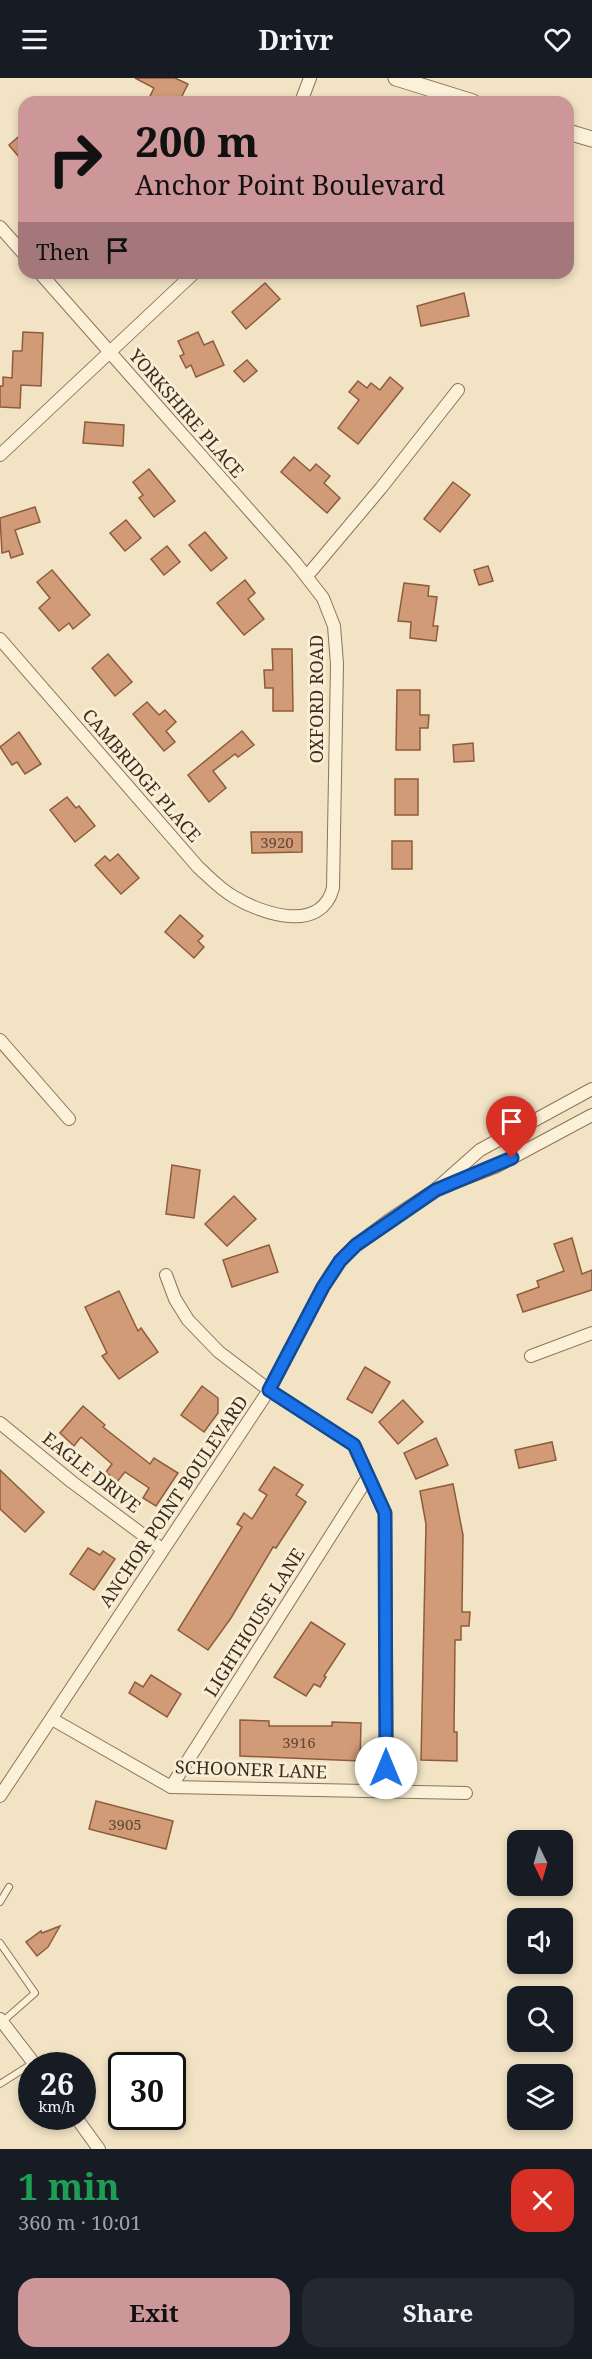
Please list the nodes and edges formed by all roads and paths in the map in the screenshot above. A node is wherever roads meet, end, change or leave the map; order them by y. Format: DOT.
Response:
graph roads {
  1 [pos="310,78"];
  2 [pos="396,78"];
  3 [pos="303,96"];
  4 [pos="454,96"];
  5 [pos="574,134"];
  6 [pos="592,139"];
  7 [pos="0,227"];
  8 [pos="18,247"];
  9 [pos="45,279"];
  10 [pos="188,279"];
  11 [pos="111,353"];
  12 [pos="458,390"];
  13 [pos="0,455"];
  14 [pos="306,576"];
  15 [pos="0,639"];
  16 [pos="273,914"];
  17 [pos="0,1041"];
  18 [pos="592,1089"];
  19 [pos="592,1115"];
  20 [pos="69,1119"];
  21 [pos="436,1190"];
  22 [pos="166,1275"];
  23 [pos="592,1333"];
  24 [pos="531,1356"];
  25 [pos="269,1390"];
  26 [pos="0,1423"];
  27 [pos="368,1477"];
  28 [pos="162,1549"];
  29 [pos="52,1719"];
  30 [pos="171,1787"];
  31 [pos="387,1791"];
  32 [pos="466,1793"];
  33 [pos="0,1796"];
  34 [pos="9,1887"];
  35 [pos="0,1902"];
  36 [pos="0,1943"];
  37 [pos="1,2020"];
  38 [pos="25,2052"];
  39 [pos="18,2073"];
  40 [pos="0,2084"];
  41 [pos="85,2130"];
  42 [pos="99,2149"];
  1 -- 3 [label="street"];
  2 -- 4 [label="street"];
  5 -- 6 [label="street"];
  7 -- 8 [label="street"];
  9 -- 11 [label="street, YORKSHIRE PLACE"];
  10 -- 11 [label="street"];
  11 -- 13 [label="street"];
  11 -- 14 [label="street, YORKSHIRE PLACE"];
  12 -- 14 [label="street"];
  14 -- 16 [label="street, OXFORD ROAD"];
  15 -- 16 [label="street, CAMBRIDGE PLACE"];
  17 -- 20 [label="street"];
  18 -- 21 [label="street, ANCHOR POINT BOULEVARD"];
  19 -- 21 [label="street, ANCHOR POINT BOULEVARD"];
  21 -- 25 [label="street, ANCHOR POINT BOULEVARD"];
  22 -- 25 [label="street"];
  23 -- 24 [label="street"];
  25 -- 27 [label="street"];
  25 -- 28 [label="street, ANCHOR POINT BOULEVARD"];
  26 -- 28 [label="street, EAGLE DRIVE"];
  27 -- 30 [label="street, LIGHTHOUSE LANE"];
  27 -- 31 [label="street"];
  28 -- 29 [label="street, ANCHOR POINT BOULEVARD"];
  29 -- 30 [label="street, SCHOONER LANE"];
  29 -- 33 [label="street, ANCHOR POINT BOULEVARD"];
  30 -- 31 [label="street, SCHOONER LANE"];
  31 -- 32 [label="street, SCHOONER LANE"];
  34 -- 35 [label="lane"];
  36 -- 37 [label="lane"];
  37 -- 38 [label="street"];
  39 -- 40 [label="lane"];
  41 -- 42 [label="street"];
}
